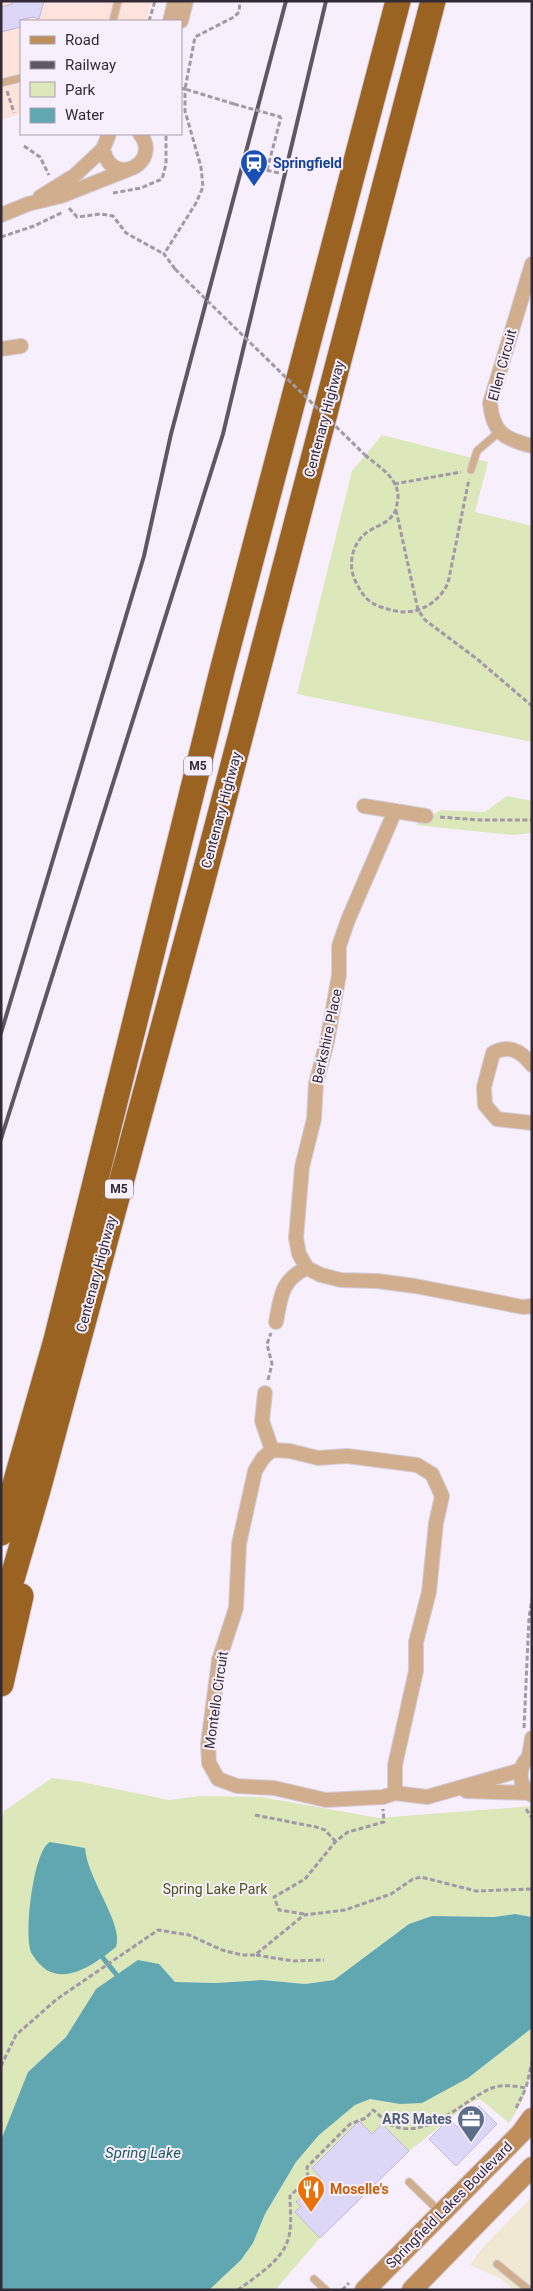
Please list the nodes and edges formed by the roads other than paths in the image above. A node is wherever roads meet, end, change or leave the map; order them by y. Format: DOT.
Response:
graph roads {
  1 [pos="118,1"];
  2 [pos="175,1"];
  3 [pos="186,1"];
  4 [pos="398,1"];
  5 [pos="433,1"];
  6 [pos="113,20"];
  7 [pos="170,20"];
  8 [pos="181,20"];
  9 [pos="20,78"];
  10 [pos="3,83"];
  11 [pos="109,135"];
  12 [pos="141,135"];
  13 [pos="149,135"];
  14 [pos="102,149"];
  15 [pos="146,150"];
  16 [pos="127,170"];
  17 [pos="58,192"];
  18 [pos="1,215"];
  19 [pos="532,264"];
  20 [pos="21,346"];
  21 [pos="1,349"];
  22 [pos="499,432"];
  23 [pos="532,446"];
  24 [pos="471,470"];
  25 [pos="364,806"];
  26 [pos="395,811"];
  27 [pos="426,816"];
  28 [pos="532,1065"];
  29 [pos="532,1123"];
  30 [pos="307,1268"];
  31 [pos="532,1306"];
  32 [pos="276,1322"];
  33 [pos="265,1393"];
  34 [pos="272,1450"];
  35 [pos="38,1490"];
  36 [pos="1,1533"];
  37 [pos="1,1617"];
  38 [pos="1,1684"];
  39 [pos="528,1737"];
  40 [pos="531,1755"];
  41 [pos="521,1770"];
  42 [pos="444,1791"];
  43 [pos="530,1794"];
  44 [pos="389,1795"];
  45 [pos="532,2118"];
  46 [pos="532,2167"];
  47 [pos="408,2182"];
  48 [pos="441,2213"];
  49 [pos="497,2264"];
  50 [pos="314,2279"];
  51 [pos="326,2290"];
  52 [pos="366,2290"];
  53 [pos="412,2290"];
  54 [pos="529,2290"];
  1 -- 6 [label="lane"];
  2 -- 7 [label="street"];
  3 -- 8 [label="street"];
  4 -- 36 [label="highway, Centenary Highway / M5"];
  5 -- 35 [label="highway, Centenary Highway / M5"];
  9 -- 10 [label="lane"];
  11 -- 14 [label="street"];
  12 -- 15 [label="street"];
  13 -- 15 [label="street"];
  14 -- 16 [label="street"];
  14 -- 17 [label="street"];
  15 -- 16 [label="street"];
  16 -- 17 [label="street"];
  17 -- 18 [label="street"];
  19 -- 22 [label="street, Ellen Circuit"];
  20 -- 21 [label="street"];
  22 -- 23 [label="street"];
  22 -- 24 [label="lane"];
  25 -- 26 [label="street"];
  26 -- 27 [label="street"];
  26 -- 30 [label="street, Berkshire Place"];
  28 -- 29 [label="street"];
  30 -- 31 [label="street"];
  30 -- 32 [label="street"];
  33 -- 34 [label="street"];
  34 -- 44 [label="street"];
  34 -- 44 [label="street, Montello Circuit"];
  35 -- 37 [label="highway, Centenary Highway / M5"];
  35 -- 38 [label="highway"];
  39 -- 40 [label="street"];
  40 -- 41 [label="street"];
  41 -- 42 [label="street, Montello Circuit"];
  41 -- 43 [label="street"];
  42 -- 43 [label="street, Montello Circuit"];
  42 -- 44 [label="street, Montello Circuit"];
  45 -- 48 [label="main road, Springfield Lakes Boulevard"];
  46 -- 53 [label="main road"];
  47 -- 48 [label="lane"];
  48 -- 52 [label="main road, Springfield Lakes Boulevard"];
  49 -- 54 [label="lane"];
  50 -- 51 [label="lane"];
}
